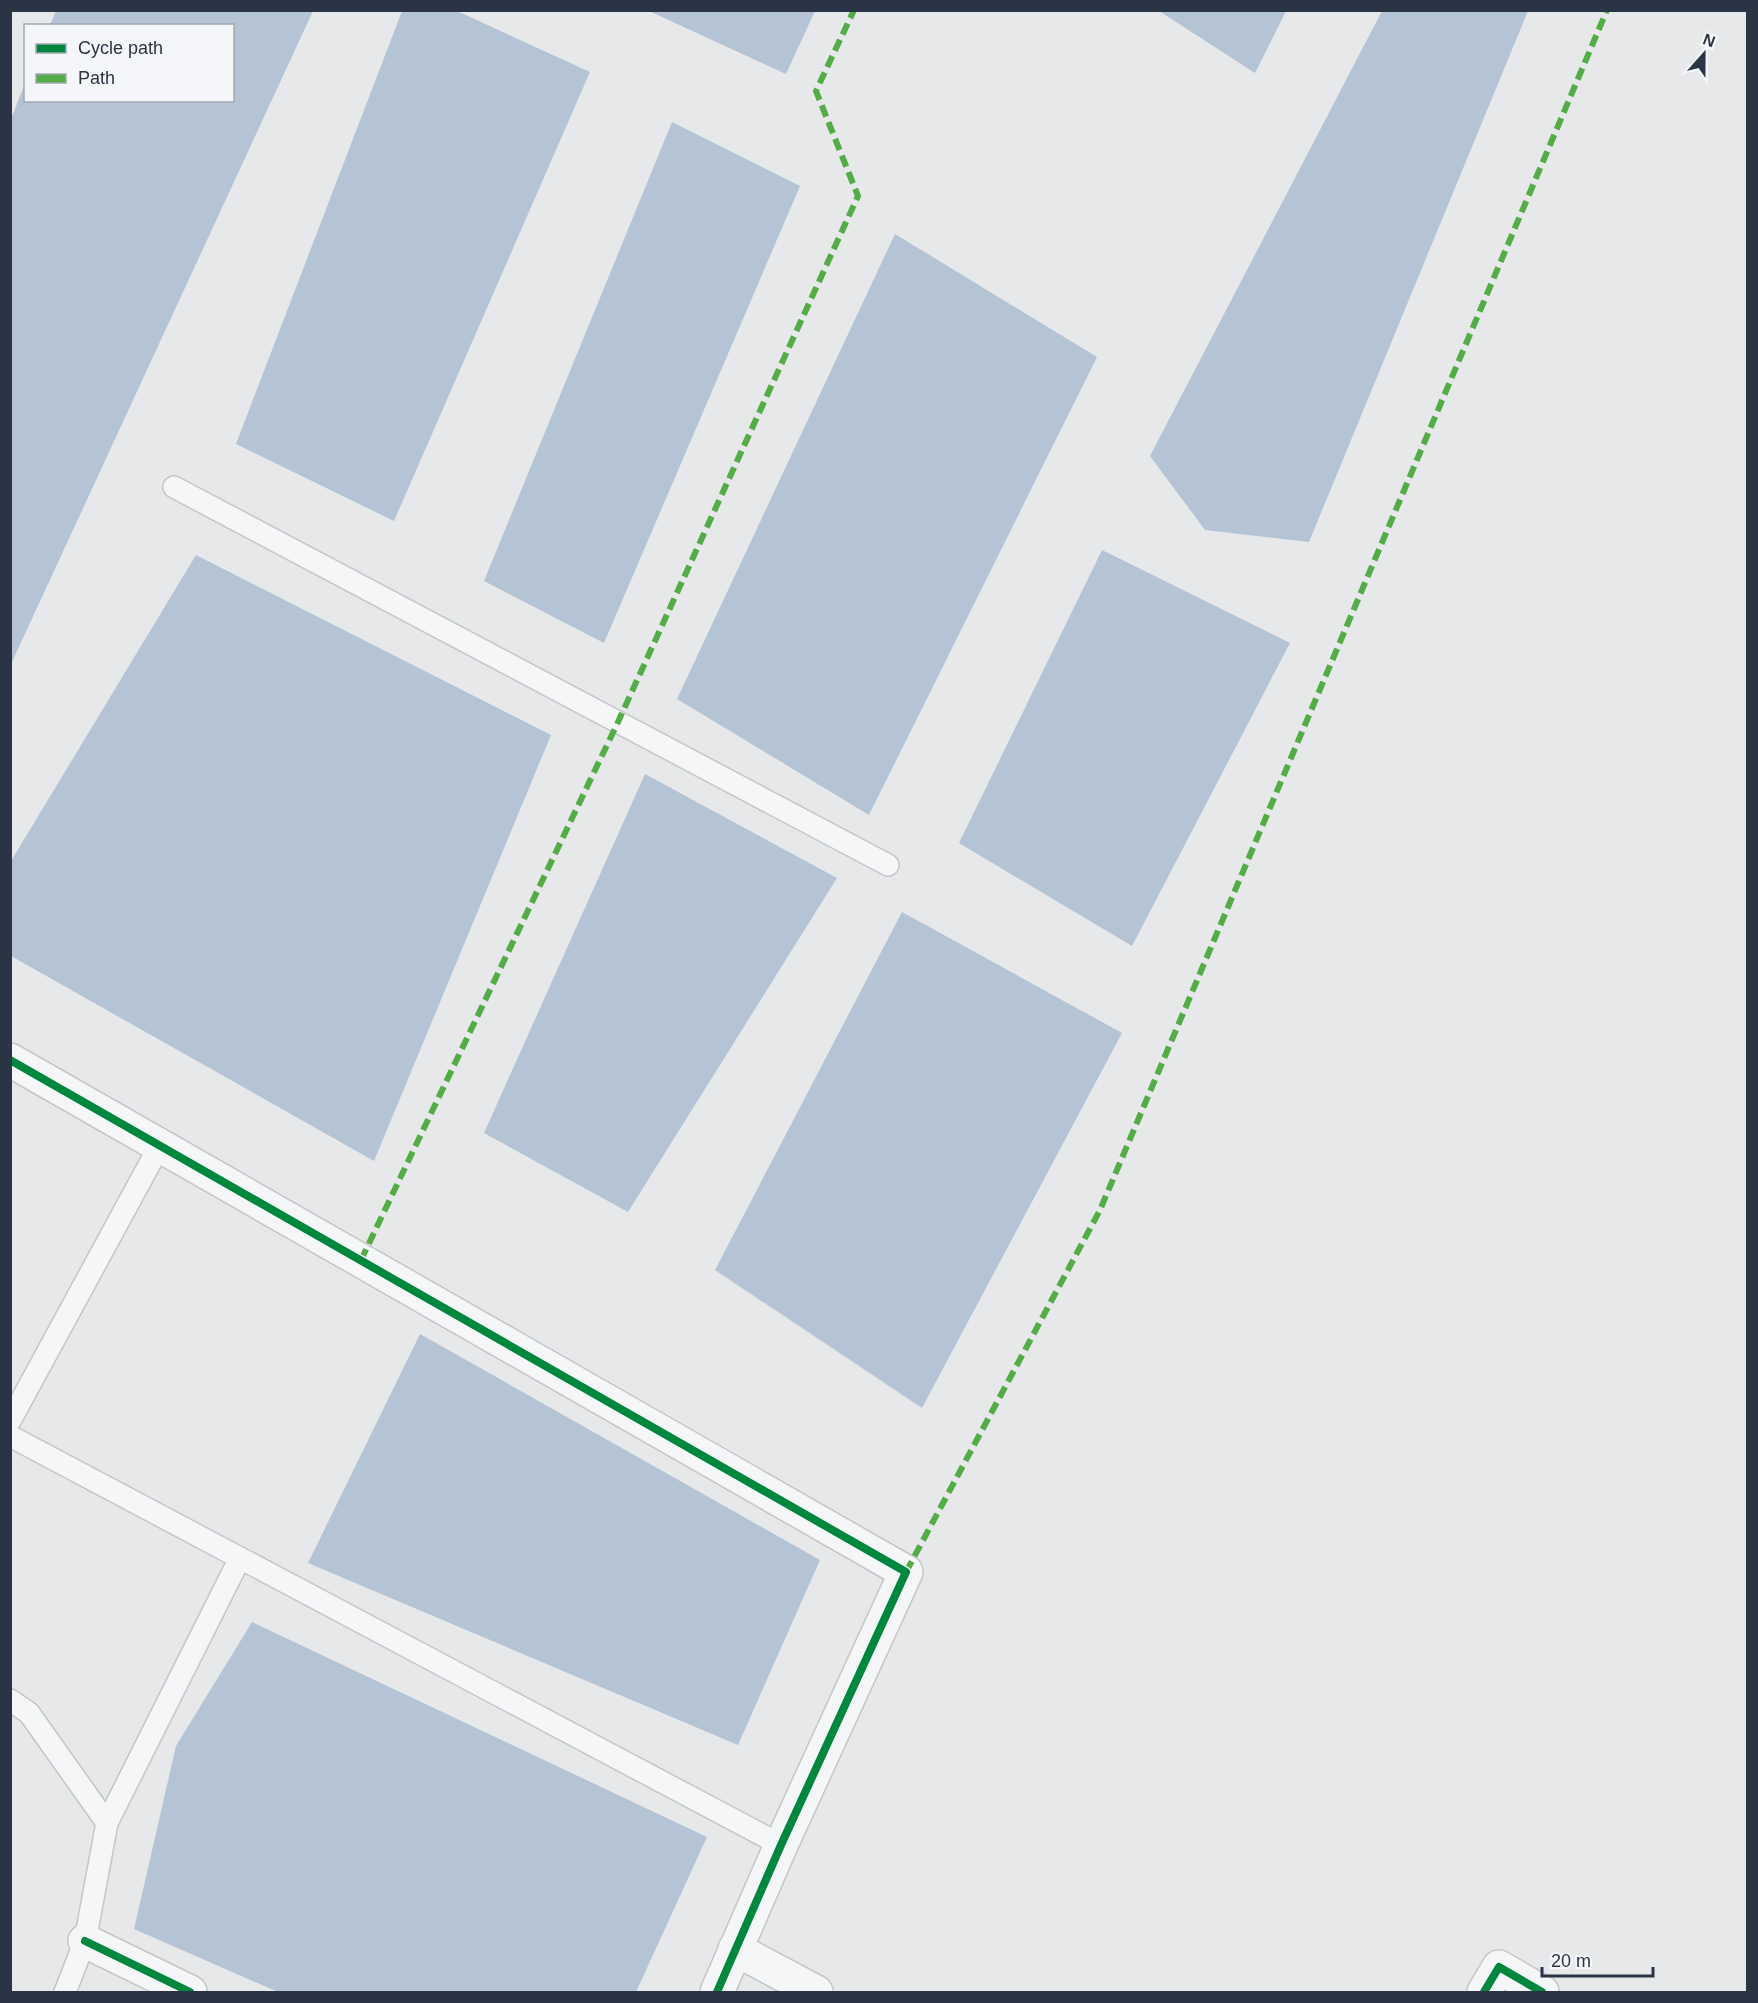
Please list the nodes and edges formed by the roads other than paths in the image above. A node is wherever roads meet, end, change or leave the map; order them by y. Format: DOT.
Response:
graph roads {
  1 [pos="174,488"];
  2 [pos="888,865"];
  3 [pos="10,1060"];
  4 [pos="160,1145"];
  5 [pos="10,1421"];
  6 [pos="10,1436"];
  7 [pos="240,1558"];
  8 [pos="10,1700"];
  9 [pos="107,1823"];
  10 [pos="781,1845"];
  11 [pos="85,1941"];
  12 [pos="735,1949"];
  13 [pos="65,1992"];
  14 [pos="190,1992"];
  15 [pos="717,1992"];
  16 [pos="816,1992"];
  17 [pos="1484,1992"];
  18 [pos="1542,1992"];
  1 -- 2 [label="lane"];
  3 -- 4 [label="street"];
  4 -- 5 [label="lane"];
  4 -- 10 [label="street"];
  6 -- 7 [label="lane"];
  7 -- 9 [label="lane"];
  7 -- 10 [label="lane"];
  8 -- 9 [label="lane"];
  9 -- 11 [label="lane"];
  10 -- 12 [label="street"];
  11 -- 13 [label="lane"];
  11 -- 14 [label="street"];
  12 -- 15 [label="street"];
  12 -- 16 [label="street"];
  17 -- 18 [label="street"];
}
